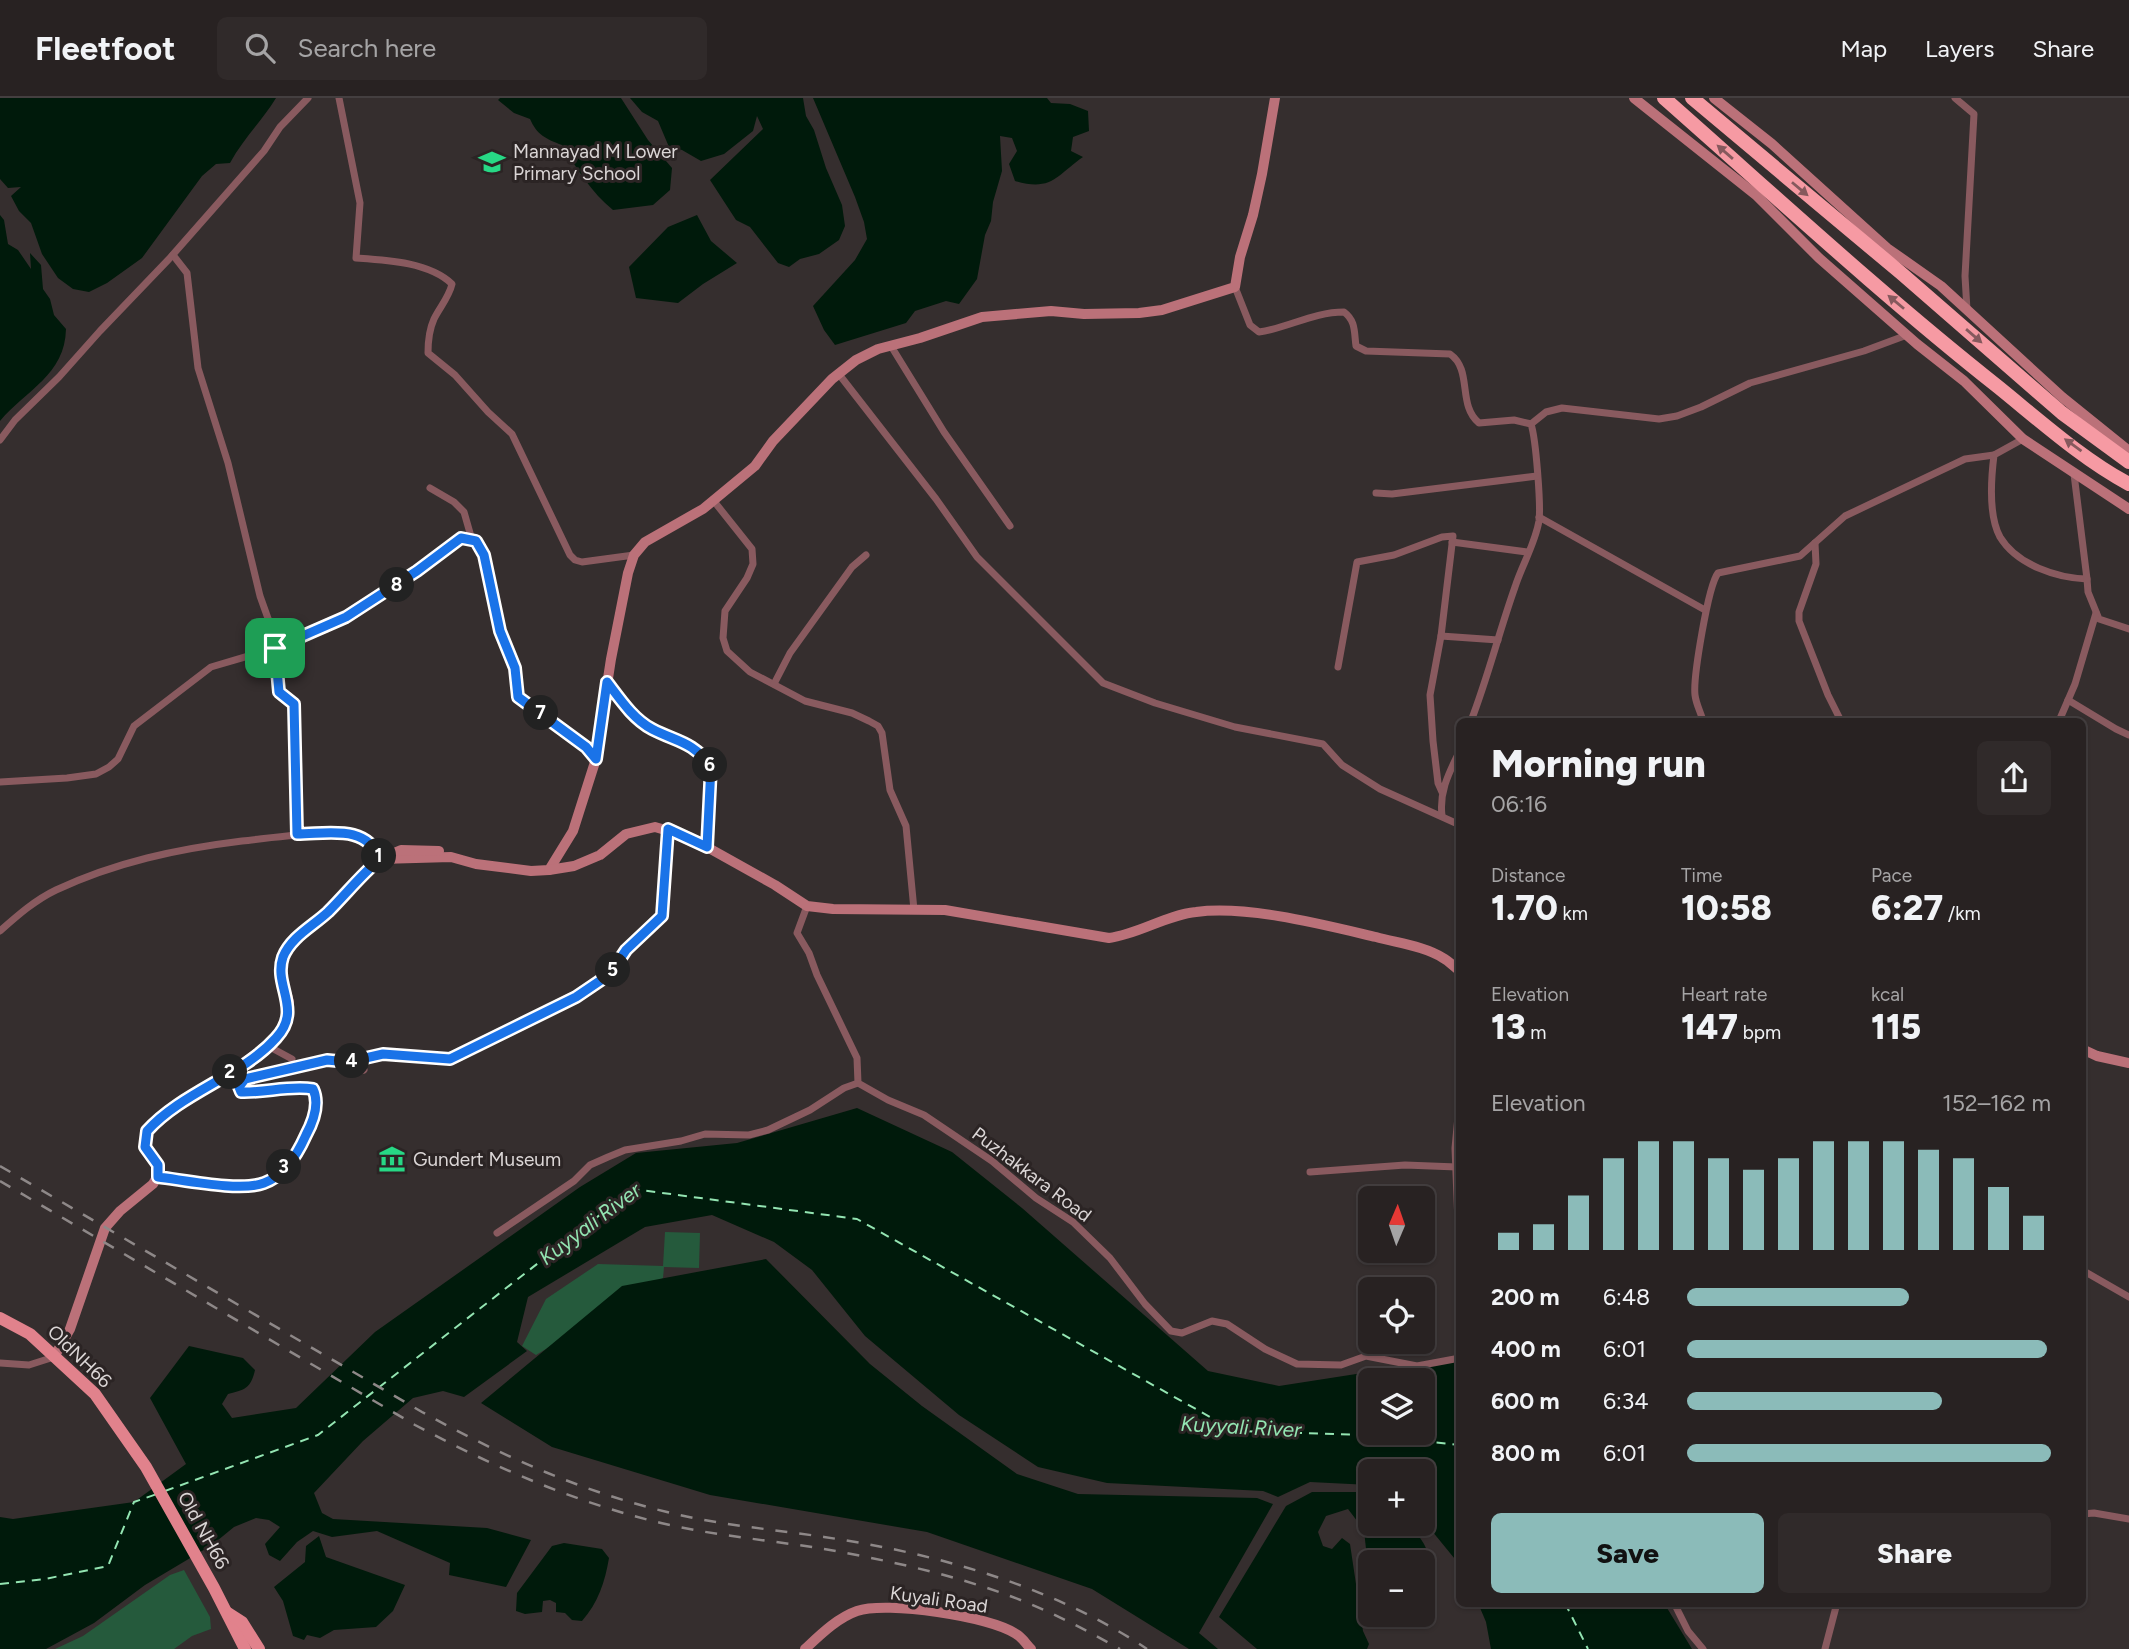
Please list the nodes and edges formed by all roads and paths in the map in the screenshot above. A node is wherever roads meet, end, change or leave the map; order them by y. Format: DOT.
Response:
graph roads {
  1 [pos="308,98"];
  2 [pos="339,98"];
  3 [pos="1275,98"];
  4 [pos="1634,98"];
  5 [pos="1664,98"];
  6 [pos="1692,98"];
  7 [pos="1714,98"];
  8 [pos="1955,98"];
  9 [pos="173,255"];
  10 [pos="1235,287"];
  11 [pos="1967,311"];
  12 [pos="1907,335"];
  13 [pos="891,346"];
  14 [pos="838,373"];
  15 [pos="1531,424"];
  16 [pos="2023,439"];
  17 [pos="0,440"];
  18 [pos="2129,451"];
  19 [pos="1994,455"];
  20 [pos="2129,462"];
  21 [pos="2074,474"];
  22 [pos="1537,476"];
  23 [pos="2129,484"];
  24 [pos="430,488"];
  25 [pos="1376,493"];
  26 [pos="713,500"];
  27 [pos="2129,509"];
  28 [pos="1539,517"];
  29 [pos="1010,526"];
  30 [pos="472,540"];
  31 [pos="1452,542"];
  32 [pos="1815,543"];
  33 [pos="1527,552"];
  34 [pos="634,555"];
  35 [pos="866,555"];
  36 [pos="2087,579"];
  37 [pos="1705,610"];
  38 [pos="2096,612"];
  39 [pos="2129,629"];
  40 [pos="1441,636"];
  41 [pos="1498,640"];
  42 [pos="275,648"];
  43 [pos="1338,667"];
  44 [pos="607,682"];
  45 [pos="774,684"];
  46 [pos="2068,700"];
  47 [pos="1472,718"];
  48 [pos="1702,718"];
  49 [pos="1840,718"];
  50 [pos="2060,718"];
  51 [pos="2129,735"];
  52 [pos="1456,757"];
  53 [pos="596,759"];
  54 [pos="0,782"];
  55 [pos="1442,792"];
  56 [pos="1442,816"];
  57 [pos="1456,823"];
  58 [pos="668,829"];
  59 [pos="297,834"];
  60 [pos="707,847"];
  61 [pos="380,859"];
  62 [pos="550,870"];
  63 [pos="807,906"];
  64 [pos="914,910"];
  65 [pos="0,931"];
  66 [pos="1456,968"];
  67 [pos="268,1045"];
  68 [pos="2086,1051"];
  69 [pos="292,1059"];
  70 [pos="348,1062"];
  71 [pos="2129,1063"];
  72 [pos="364,1070"];
  73 [pos="858,1083"];
  74 [pos="1456,1138"];
  75 [pos="1456,1158"];
  76 [pos="1456,1167"];
  77 [pos="1311,1172"];
  78 [pos="158,1177"];
  79 [pos="497,1233"];
  80 [pos="2086,1272"];
  81 [pos="2129,1297"];
  82 [pos="0,1318"];
  83 [pos="54,1357"];
  84 [pos="1456,1359"];
  85 [pos="0,1363"];
  86 [pos="146,1467"];
  87 [pos="2086,1514"];
  88 [pos="2129,1519"];
  89 [pos="1676,1607"];
  90 [pos="1836,1607"];
  91 [pos="228,1613"];
  92 [pos="245,1649"];
  93 [pos="260,1649"];
  94 [pos="805,1649"];
  95 [pos="1031,1649"];
  96 [pos="1703,1649"];
  97 [pos="1825,1649"];
  1 -- 9 [label="street"];
  2 -- 34 [label="street"];
  3 -- 10 [label="main road"];
  4 -- 12 [label="main road"];
  23 -- 5 [label="highway, one-way"];
  6 -- 20 [label="highway, one-way"];
  7 -- 11 [label="main road"];
  8 -- 11 [label="street"];
  9 -- 17 [label="street"];
  9 -- 42 [label="street"];
  10 -- 13 [label="main road"];
  10 -- 15 [label="street"];
  11 -- 18 [label="main road"];
  12 -- 15 [label="street"];
  12 -- 16 [label="main road"];
  13 -- 14 [label="main road"];
  13 -- 29 [label="street"];
  14 -- 26 [label="main road"];
  14 -- 56 [label="street"];
  15 -- 22 [label="street"];
  16 -- 19 [label="street"];
  16 -- 21 [label="main road"];
  19 -- 32 [label="street"];
  19 -- 36 [label="street"];
  21 -- 27 [label="main road"];
  21 -- 36 [label="street"];
  22 -- 25 [label="street"];
  22 -- 28 [label="street"];
  24 -- 30 [label="street"];
  26 -- 34 [label="main road"];
  26 -- 45 [label="street"];
  28 -- 33 [label="street"];
  28 -- 37 [label="street"];
  30 -- 42 [label="street"];
  30 -- 53 [label="street"];
  31 -- 33 [label="street"];
  31 -- 40 [label="street"];
  31 -- 43 [label="street"];
  32 -- 37 [label="street"];
  32 -- 49 [label="street"];
  33 -- 41 [label="street"];
  34 -- 44 [label="main road"];
  35 -- 45 [label="street"];
  36 -- 38 [label="street"];
  37 -- 48 [label="street"];
  38 -- 39 [label="street"];
  38 -- 46 [label="street"];
  40 -- 41 [label="street"];
  40 -- 55 [label="street"];
  41 -- 47 [label="street"];
  42 -- 54 [label="street"];
  42 -- 59 [label="street"];
  44 -- 53 [label="main road"];
  44 -- 60 [label="street"];
  45 -- 64 [label="street"];
  46 -- 50 [label="street"];
  46 -- 51 [label="street"];
  52 -- 55 [label="street"];
  53 -- 62 [label="main road"];
  55 -- 56 [label="street"];
  56 -- 57 [label="street"];
  58 -- 60 [label="main road"];
  58 -- 62 [label="main road"];
  58 -- 70 [label="street"];
  59 -- 61 [label="street"];
  59 -- 65 [label="street"];
  60 -- 63 [label="main road"];
  61 -- 62 [label="main road"];
  61 -- 67 [label="main road"];
  63 -- 64 [label="main road"];
  63 -- 73 [label="street"];
  64 -- 66 [label="main road"];
  67 -- 69 [label="street"];
  67 -- 78 [label="main road"];
  68 -- 71 [label="main road"];
  70 -- 72 [label="street"];
  70 -- 78 [label="street"];
  73 -- 79 [label="street"];
  73 -- 84 [label="street, Puzhakkara Road"];
  74 -- 75 [label="street"];
  76 -- 77 [label="street"];
  78 -- 83 [label="main road"];
  80 -- 81 [label="street"];
  82 -- 83 [label="main road, OldNH66"];
  83 -- 85 [label="street"];
  83 -- 86 [label="main road, OldNH66"];
  86 -- 91 [label="main road, Old NH66"];
  87 -- 88 [label="street"];
  89 -- 96 [label="street"];
  90 -- 97 [label="street"];
  91 -- 92 [label="main road, Old NH66"];
  91 -- 93 [label="main road, Old NH66"];
  94 -- 95 [label="main road, Kuyali Road"];
}
